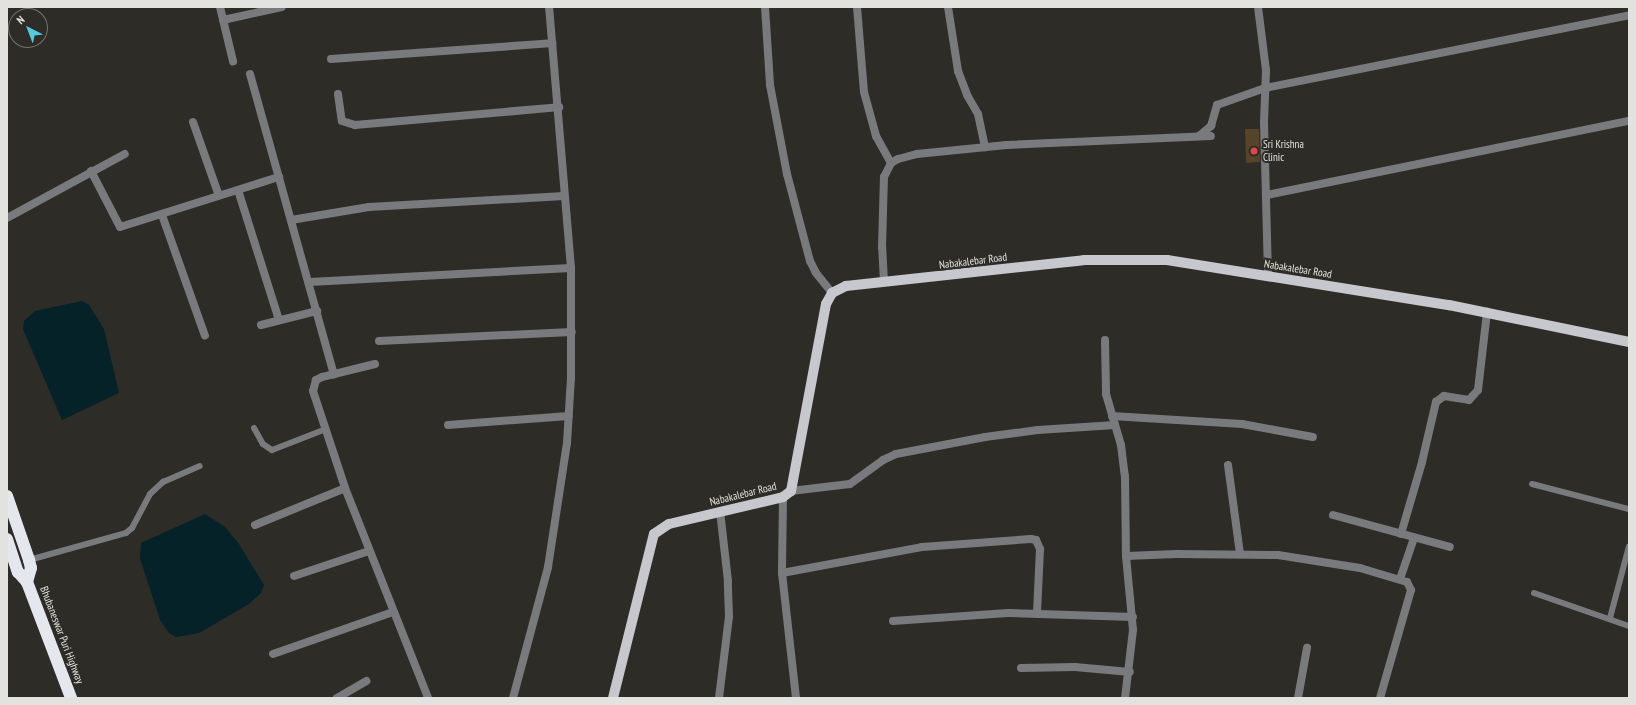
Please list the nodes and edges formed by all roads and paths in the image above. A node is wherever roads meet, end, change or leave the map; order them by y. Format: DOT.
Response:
graph roads {
  1 [pos="220,7"];
  2 [pos="282,7"];
  3 [pos="549,7"];
  4 [pos="765,7"];
  5 [pos="857,7"];
  6 [pos="948,7"];
  7 [pos="1258,7"];
  8 [pos="1629,15"];
  9 [pos="223,20"];
  10 [pos="552,43"];
  11 [pos="331,59"];
  12 [pos="233,61"];
  13 [pos="250,74"];
  14 [pos="1265,88"];
  15 [pos="338,94"];
  16 [pos="558,107"];
  17 [pos="1629,121"];
  18 [pos="193,122"];
  19 [pos="1199,136"];
  20 [pos="1211,136"];
  21 [pos="985,147"];
  22 [pos="125,154"];
  23 [pos="891,163"];
  24 [pos="91,171"];
  25 [pos="279,177"];
  26 [pos="238,190"];
  27 [pos="1267,195"];
  28 [pos="219,196"];
  29 [pos="564,196"];
  30 [pos="162,214"];
  31 [pos="7,218"];
  32 [pos="291,220"];
  33 [pos="571,268"];
  34 [pos="1268,276"];
  35 [pos="310,282"];
  36 [pos="884,282"];
  37 [pos="832,293"];
  38 [pos="317,311"];
  39 [pos="1487,312"];
  40 [pos="279,320"];
  41 [pos="261,325"];
  42 [pos="572,332"];
  43 [pos="204,336"];
  44 [pos="1104,340"];
  45 [pos="379,341"];
  46 [pos="1629,342"];
  47 [pos="374,364"];
  48 [pos="334,374"];
  49 [pos="569,416"];
  50 [pos="1112,416"];
  51 [pos="448,425"];
  52 [pos="1116,425"];
  53 [pos="254,428"];
  54 [pos="326,429"];
  55 [pos="1313,437"];
  56 [pos="200,466"];
  57 [pos="1228,466"];
  58 [pos="1532,484"];
  59 [pos="345,488"];
  60 [pos="787,494"];
  61 [pos="7,496"];
  62 [pos="1629,509"];
  63 [pos="720,511"];
  64 [pos="1333,515"];
  65 [pos="255,525"];
  66 [pos="1401,534"];
  67 [pos="1414,538"];
  68 [pos="8,546"];
  69 [pos="1629,546"];
  70 [pos="1450,548"];
  71 [pos="369,551"];
  72 [pos="1240,554"];
  73 [pos="1126,556"];
  74 [pos="29,560"];
  75 [pos="782,573"];
  76 [pos="294,576"];
  77 [pos="1400,579"];
  78 [pos="28,582"];
  79 [pos="1534,593"];
  80 [pos="393,612"];
  81 [pos="1037,613"];
  82 [pos="1133,617"];
  83 [pos="1610,618"];
  84 [pos="893,621"];
  85 [pos="1629,626"];
  86 [pos="1307,648"];
  87 [pos="273,654"];
  88 [pos="1021,668"];
  89 [pos="1130,672"];
  90 [pos="367,681"];
  91 [pos="72,698"];
  92 [pos="337,698"];
  93 [pos="428,698"];
  94 [pos="513,698"];
  95 [pos="613,698"];
  96 [pos="719,698"];
  97 [pos="796,698"];
  98 [pos="1126,698"];
  99 [pos="1299,698"];
  100 [pos="1380,698"];
  1 -- 9 [label="street"];
  2 -- 9 [label="street"];
  3 -- 10 [label="street"];
  4 -- 37 [label="street"];
  5 -- 23 [label="street"];
  6 -- 21 [label="street"];
  7 -- 14 [label="street"];
  8 -- 14 [label="street"];
  9 -- 12 [label="street"];
  10 -- 11 [label="street"];
  10 -- 16 [label="street"];
  13 -- 25 [label="street"];
  14 -- 19 [label="street"];
  14 -- 27 [label="street"];
  15 -- 16 [label="street"];
  16 -- 29 [label="street"];
  17 -- 27 [label="street"];
  18 -- 28 [label="street"];
  19 -- 20 [label="street"];
  19 -- 21 [label="street"];
  21 -- 23 [label="street"];
  22 -- 24 [label="street"];
  23 -- 36 [label="street"];
  24 -- 30 [label="street"];
  24 -- 31 [label="street"];
  25 -- 26 [label="street"];
  25 -- 32 [label="street"];
  26 -- 28 [label="street"];
  26 -- 40 [label="street"];
  27 -- 34 [label="street"];
  28 -- 30 [label="street"];
  29 -- 32 [label="street"];
  29 -- 33 [label="street"];
  30 -- 43 [label="street"];
  32 -- 35 [label="street"];
  33 -- 35 [label="street"];
  33 -- 42 [label="street"];
  34 -- 36 [label="main road, Nabakalebar Road"];
  34 -- 39 [label="main road, Nabakalebar Road"];
  35 -- 38 [label="street"];
  36 -- 37 [label="main road, Nabakalebar Road"];
  37 -- 60 [label="main road, Nabakalebar Road"];
  38 -- 40 [label="street"];
  38 -- 48 [label="street"];
  39 -- 46 [label="main road, Nabakalebar Road"];
  39 -- 66 [label="street"];
  40 -- 41 [label="street"];
  42 -- 45 [label="street"];
  42 -- 49 [label="street"];
  44 -- 50 [label="street"];
  47 -- 48 [label="street"];
  48 -- 54 [label="street"];
  49 -- 51 [label="street"];
  49 -- 94 [label="street"];
  50 -- 52 [label="street"];
  50 -- 55 [label="street"];
  52 -- 60 [label="street"];
  52 -- 73 [label="street"];
  53 -- 54 [label="lane"];
  54 -- 59 [label="street"];
  56 -- 74 [label="lane"];
  57 -- 72 [label="street"];
  58 -- 62 [label="lane"];
  59 -- 65 [label="street"];
  59 -- 71 [label="street"];
  60 -- 63 [label="main road, Nabakalebar Road"];
  60 -- 75 [label="street"];
  61 -- 74 [label="highway, Bhubaneswar Puri Highway"];
  63 -- 95 [label="main road, Nabakalebar Road"];
  63 -- 96 [label="street"];
  64 -- 66 [label="street"];
  66 -- 67 [label="street"];
  67 -- 70 [label="street"];
  67 -- 77 [label="street"];
  68 -- 78 [label="highway, Bhubaneswar Puri Highway"];
  69 -- 83 [label="lane"];
  71 -- 76 [label="street"];
  71 -- 80 [label="street"];
  72 -- 73 [label="street"];
  72 -- 77 [label="street"];
  73 -- 82 [label="street"];
  74 -- 78 [label="highway, Bhubaneswar Puri Highway"];
  75 -- 81 [label="street"];
  75 -- 97 [label="street"];
  77 -- 100 [label="street"];
  78 -- 91 [label="highway, Bhubaneswar Puri Highway"];
  79 -- 83 [label="lane"];
  80 -- 87 [label="street"];
  80 -- 93 [label="street"];
  81 -- 82 [label="street"];
  81 -- 84 [label="street"];
  82 -- 89 [label="street"];
  83 -- 85 [label="lane"];
  86 -- 99 [label="street"];
  88 -- 89 [label="street"];
  89 -- 98 [label="street"];
  90 -- 92 [label="street"];
}
